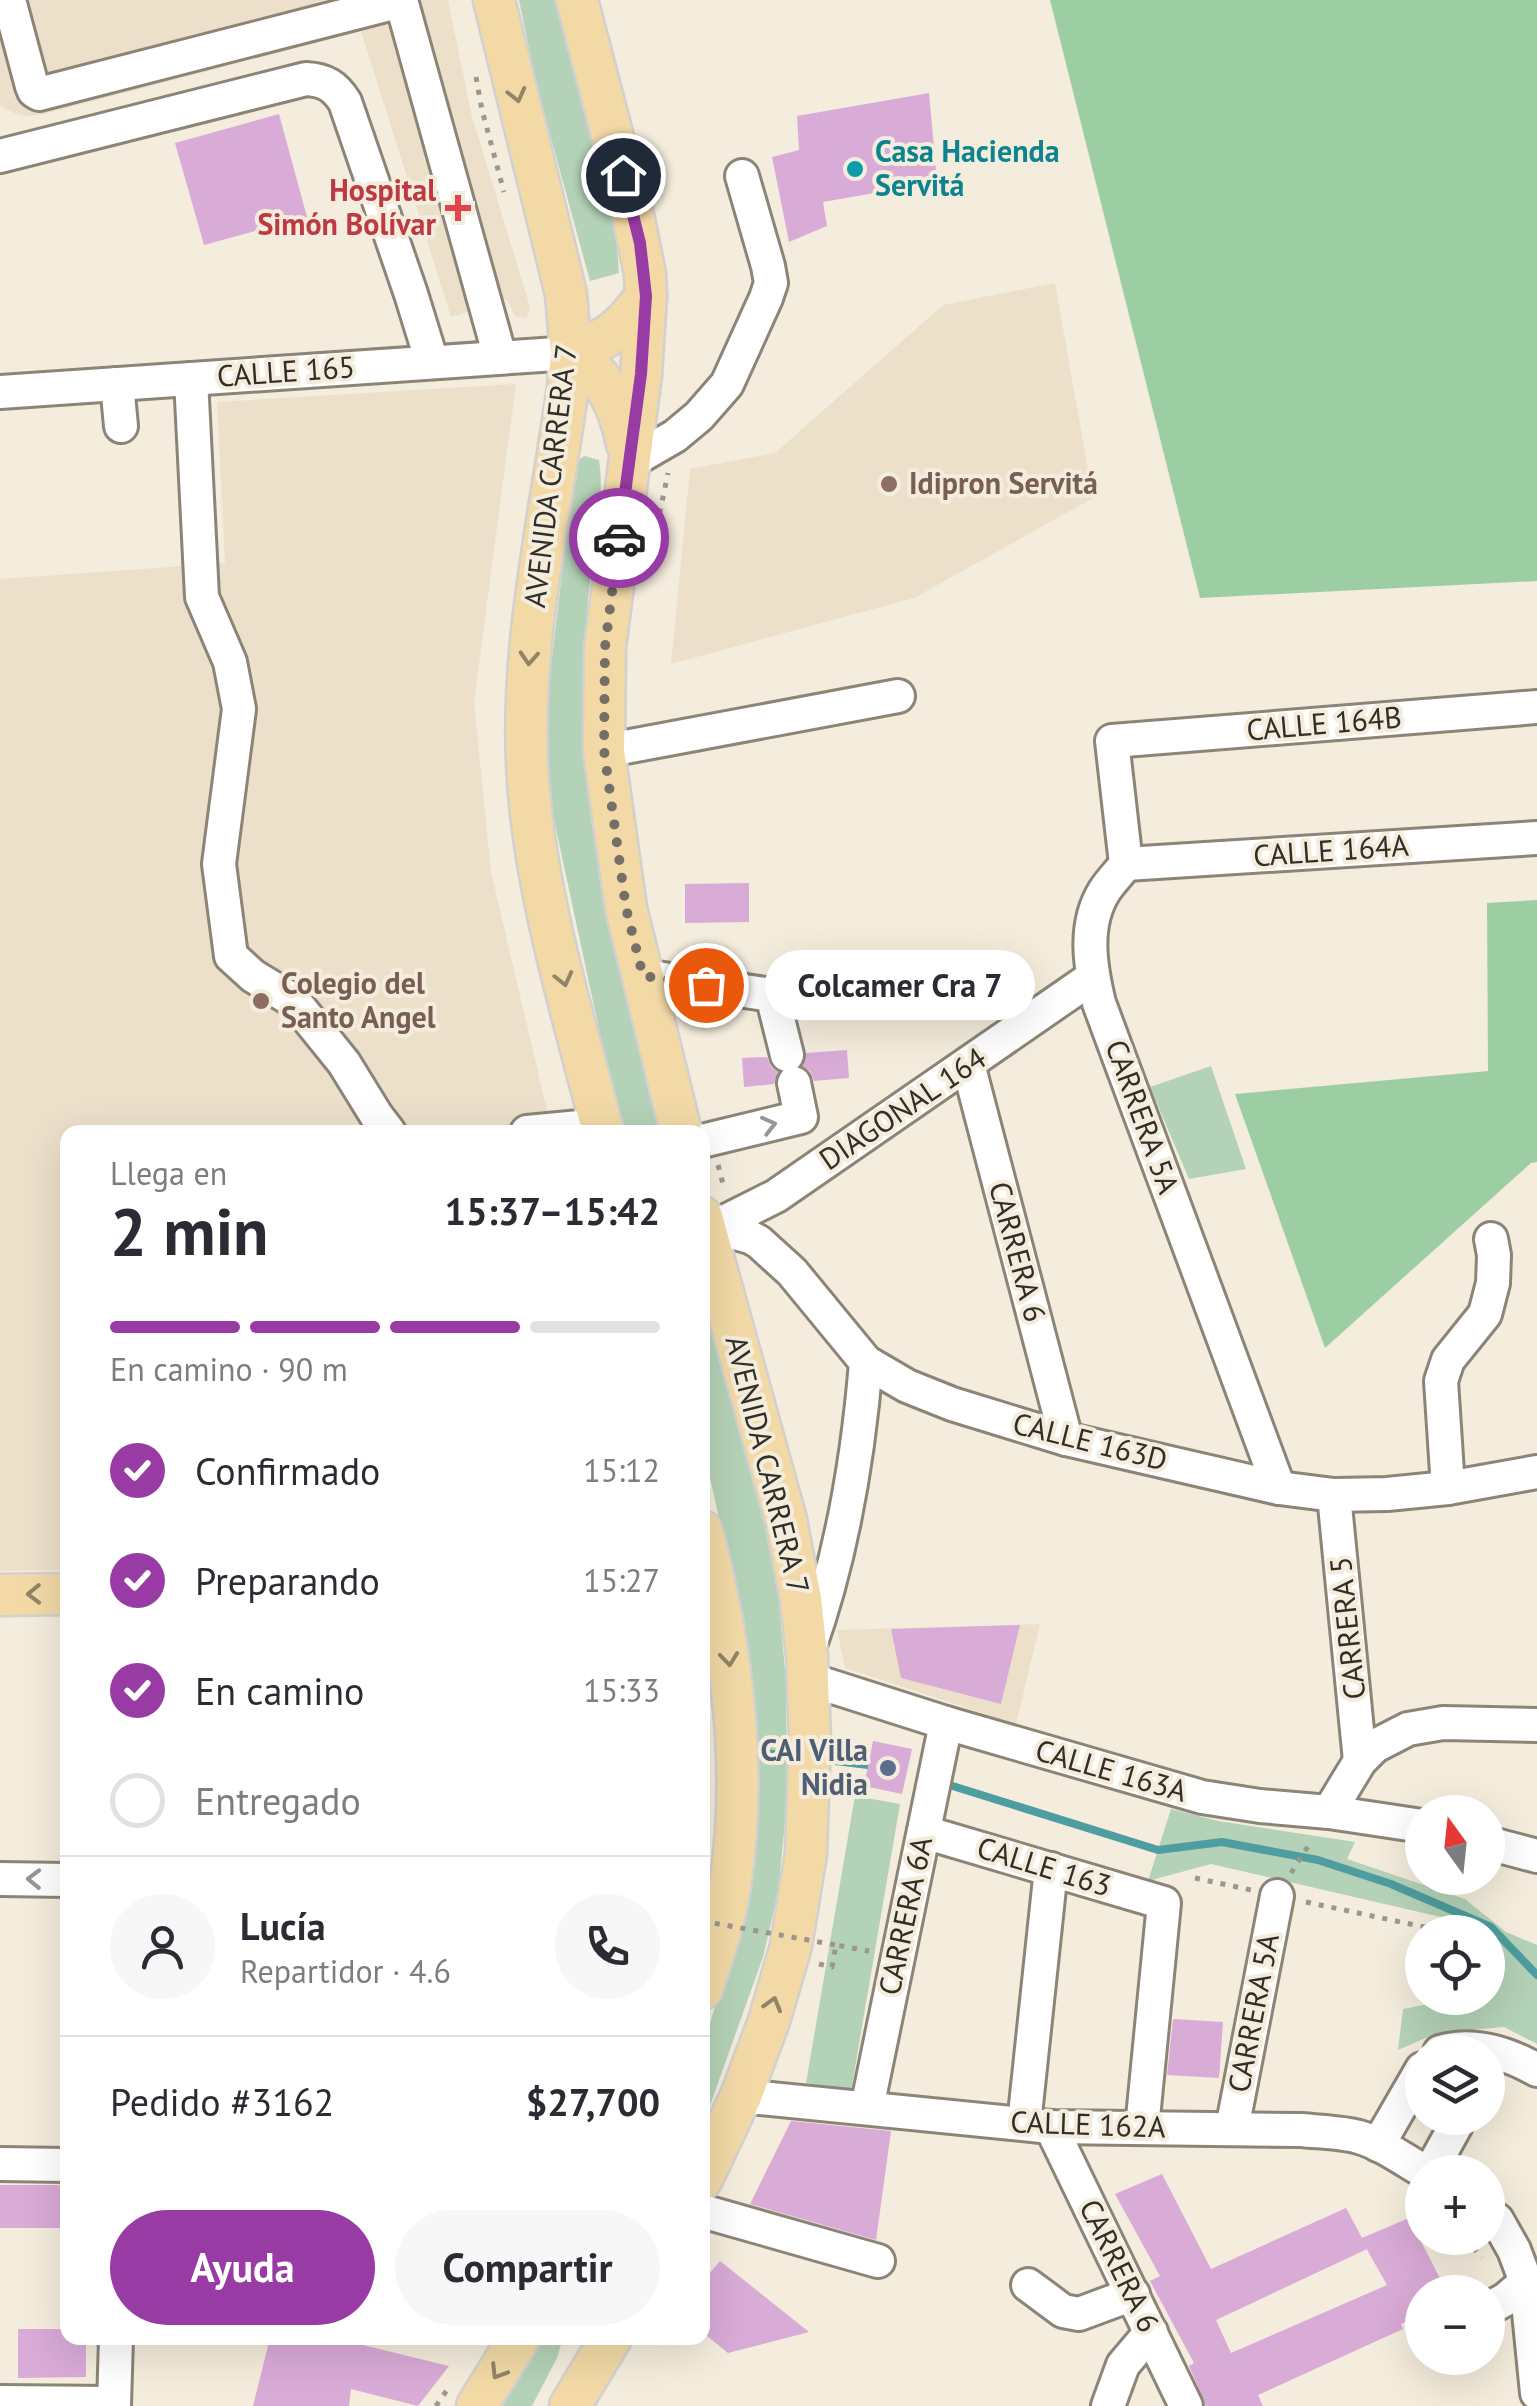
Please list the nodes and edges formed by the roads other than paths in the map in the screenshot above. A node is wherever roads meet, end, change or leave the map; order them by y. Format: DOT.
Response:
graph roads {
  1 [pos="10,0"];
  2 [pos="401,0"];
  3 [pos="494,0"];
  4 [pos="576,0"];
  5 [pos="0,156"];
  6 [pos="742,176"];
  7 [pos="646,296"];
  8 [pos="571,354"];
  9 [pos="500,358"];
  10 [pos="432,362"];
  11 [pos="191,379"];
  12 [pos="117,384"];
  13 [pos="0,392"];
  14 [pos="121,426"];
  15 [pos="559,449"];
  16 [pos="630,462"];
  17 [pos="898,696"];
  18 [pos="1537,707"];
  19 [pos="604,750"];
  20 [pos="1537,838"];
  21 [pos="1126,864"];
  22 [pos="643,976"];
  23 [pos="1093,977"];
  24 [pos="968,1064"];
  25 [pos="383,1125"];
  26 [pos="601,1125"];
  27 [pos="694,1125"];
  28 [pos="710,1135"];
  29 [pos="714,1222"];
  30 [pos="1491,1240"];
  31 [pos="866,1362"];
  32 [pos="1066,1439"];
  33 [pos="1537,1472"];
  34 [pos="1279,1488"];
  35 [pos="1448,1488"];
  36 [pos="1334,1495"];
  37 [pos="710,1591"];
  38 [pos="60,1594"];
  39 [pos="0,1595"];
  40 [pos="808,1667"];
  41 [pos="946,1724"];
  42 [pos="1537,1725"];
  43 [pos="1360,1761"];
  44 [pos="1329,1812"];
  45 [pos="1405,1823"];
  46 [pos="924,1832"];
  47 [pos="1505,1848"];
  48 [pos="1537,1856"];
  49 [pos="1050,1870"];
  50 [pos="0,1879"];
  51 [pos="60,1880"];
  52 [pos="1284,1884"];
  53 [pos="716,1888"];
  54 [pos="710,1931"];
  55 [pos="1505,2059"];
  56 [pos="1537,2070"];
  57 [pos="741,2096"];
  58 [pos="1405,2098"];
  59 [pos="867,2108"];
  60 [pos="1038,2125"];
  61 [pos="1142,2128"];
  62 [pos="1232,2129"];
  63 [pos="1378,2144"];
  64 [pos="1405,2159"];
  65 [pos="710,2163"];
  66 [pos="0,2164"];
  67 [pos="60,2165"];
  68 [pos="710,2213"];
  69 [pos="1505,2223"];
  70 [pos="1505,2236"];
  71 [pos="1537,2240"];
  72 [pos="878,2261"];
  73 [pos="1526,2282"];
  74 [pos="1028,2284"];
  75 [pos="1132,2294"];
  76 [pos="1505,2300"];
  77 [pos="1150,2332"];
  78 [pos="116,2345"];
  79 [pos="515,2345"];
  80 [pos="581,2345"];
  81 [pos="607,2345"];
  82 [pos="1537,2393"];
  83 [pos="0,2402"];
  84 [pos="114,2405"];
  85 [pos="478,2406"];
  86 [pos="559,2406"];
  87 [pos="570,2406"];
  88 [pos="1108,2406"];
  89 [pos="1186,2406"];
  1 -- 2 [label="street"];
  2 -- 9 [label="street"];
  3 -- 8 [label="main road, AVENIDA CARRERA 7, one-way"];
  4 -- 7 [label="main road"];
  5 -- 10 [label="street"];
  6 -- 16 [label="street"];
  7 -- 8 [label="main road"];
  7 -- 16 [label="main road"];
  8 -- 9 [label="street, CALLE 165"];
  8 -- 15 [label="main road, AVENIDA CARRERA 7"];
  8 -- 16 [label="main road"];
  9 -- 10 [label="street, CALLE 165"];
  10 -- 11 [label="street, CALLE 165"];
  11 -- 12 [label="street, CALLE 165"];
  11 -- 25 [label="street"];
  12 -- 13 [label="street, CALLE 165"];
  12 -- 14 [label="street"];
  15 -- 16 [label="main road"];
  15 -- 26 [label="main road, AVENIDA CARRERA 7, one-way"];
  16 -- 19 [label="main road"];
  17 -- 19 [label="street"];
  18 -- 21 [label="street, CALLE 164B"];
  19 -- 22 [label="main road"];
  20 -- 21 [label="street, CALLE 164A"];
  21 -- 23 [label="street, CARRERA 5A"];
  22 -- 27 [label="main road"];
  28 -- 22 [label="street, one-way"];
  23 -- 24 [label="street, DIAGONAL 164"];
  23 -- 34 [label="street, CARRERA 5A"];
  24 -- 29 [label="street, DIAGONAL 164"];
  24 -- 32 [label="street, CARRERA 6"];
  29 -- 31 [label="street, CALLE 163D"];
  29 -- 40 [label="main road, AVENIDA CARRERA 7"];
  30 -- 35 [label="street"];
  31 -- 32 [label="street, CALLE 163D"];
  31 -- 40 [label="street"];
  32 -- 34 [label="street, CALLE 163D"];
  33 -- 35 [label="street, CALLE 163D"];
  34 -- 36 [label="street, CALLE 163D"];
  35 -- 36 [label="street, CALLE 163D"];
  36 -- 43 [label="street, CARRERA 5"];
  37 -- 53 [label="main road, one-way"];
  38 -- 39 [label="main road, one-way"];
  40 -- 41 [label="street, CALLE 163A"];
  57 -- 40 [label="main road, AVENIDA CARRERA 7, one-way"];
  41 -- 44 [label="street, CALLE 163A"];
  41 -- 46 [label="street, CARRERA 6A"];
  42 -- 43 [label="street"];
  43 -- 44 [label="street"];
  44 -- 45 [label="street, CALLE 163A"];
  46 -- 49 [label="street, CALLE 163"];
  46 -- 59 [label="street, CARRERA 6A"];
  47 -- 48 [label="street"];
  49 -- 60 [label="street"];
  49 -- 61 [label="street, CALLE 163"];
  51 -- 50 [label="street, one-way"];
  52 -- 62 [label="street, CARRERA 5A"];
  53 -- 54 [label="main road"];
  55 -- 56 [label="street"];
  57 -- 59 [label="street, CALLE 162A"];
  57 -- 65 [label="main road, AVENIDA CARRERA 7"];
  58 -- 63 [label="street"];
  59 -- 60 [label="street, CALLE 162A"];
  60 -- 61 [label="street, CALLE 162A"];
  60 -- 75 [label="street, CARRERA 6"];
  61 -- 62 [label="street, CALLE 162A"];
  62 -- 63 [label="street, CALLE 162A"];
  63 -- 64 [label="street, CALLE 162A"];
  66 -- 67 [label="street"];
  68 -- 72 [label="street"];
  69 -- 71 [label="street"];
  70 -- 73 [label="street"];
  73 -- 76 [label="street"];
  73 -- 82 [label="street"];
  74 -- 75 [label="street"];
  75 -- 77 [label="street, CARRERA 6"];
  77 -- 88 [label="street"];
  77 -- 89 [label="street, CARRERA 6"];
  78 -- 84 [label="street"];
  79 -- 85 [label="main road, one-way"];
  80 -- 86 [label="main road"];
  81 -- 87 [label="main road"];
  83 -- 84 [label="street"];
}
